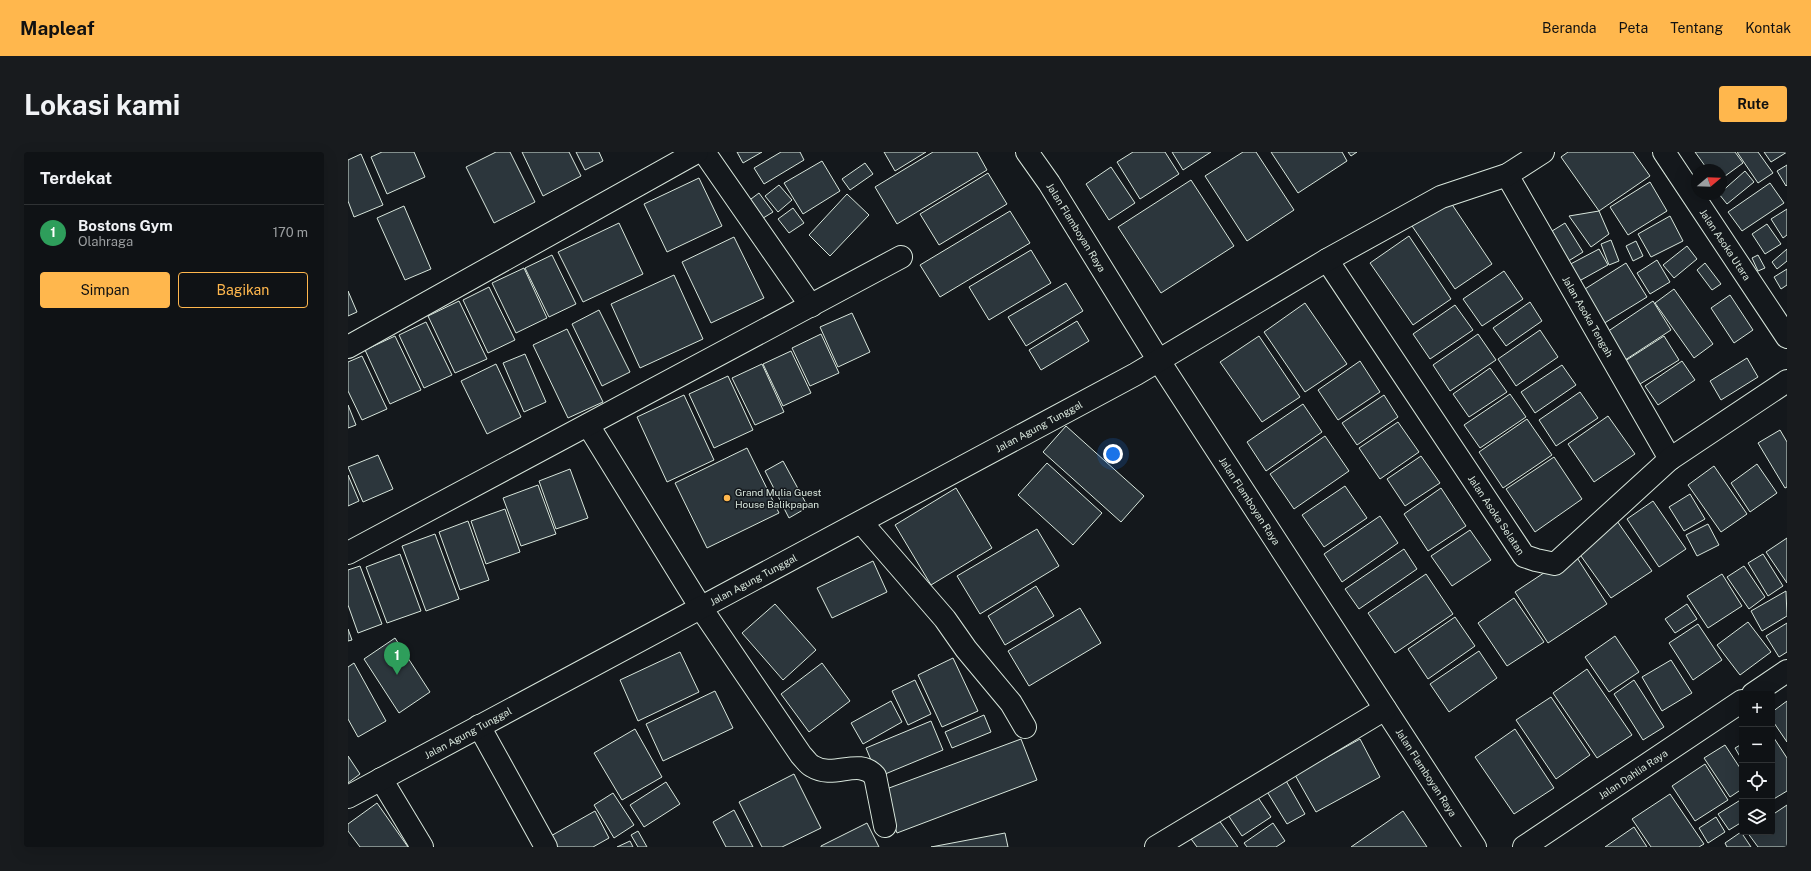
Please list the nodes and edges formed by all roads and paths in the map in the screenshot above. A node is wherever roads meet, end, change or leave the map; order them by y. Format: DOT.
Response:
graph roads {
  1 [pos="697,152"];
  2 [pos="704,152"];
  3 [pos="1543,152"];
  4 [pos="1664,152"];
  5 [pos="1036,155"];
  6 [pos="1507,175"];
  7 [pos="900,257"];
  8 [pos="1327,260"];
  9 [pos="811,306"];
  10 [pos="1787,337"];
  11 [pos="348,347"];
  12 [pos="1159,362"];
  13 [pos="1787,381"];
  14 [pos="588,425"];
  15 [pos="1670,459"];
  16 [pos="861,522"];
  17 [pos="348,553"];
  18 [pos="701,608"];
  19 [pos="1787,671"];
  20 [pos="1757,691"];
  21 [pos="1739,703"];
  22 [pos="1385,709"];
  23 [pos="479,726"];
  24 [pos="1025,727"];
  25 [pos="381,779"];
  26 [pos="348,797"];
  27 [pos="884,826"];
  28 [pos="422,847"];
  29 [pos="546,847"];
  30 [pos="1156,847"];
  31 [pos="1475,847"];
  32 [pos="1524,847"];
  1 -- 11 [label="street"];
  2 -- 9 [label="street"];
  3 -- 6 [label="street, Jalan Agung Tunggal"];
  4 -- 10 [label="street, Jalan Asoka Utara"];
  5 -- 12 [label="street, Jalan Flamboyan Raya"];
  6 -- 8 [label="street, Jalan Agung Tunggal"];
  6 -- 15 [label="street, Jalan Asoka Tengah"];
  7 -- 9 [label="street"];
  8 -- 12 [label="street, Jalan Agung Tunggal"];
  8 -- 15 [label="street, Jalan Asoka Selatan"];
  9 -- 14 [label="street"];
  12 -- 16 [label="street, Jalan Agung Tunggal"];
  12 -- 22 [label="street, Jalan Flamboyan Raya"];
  13 -- 15 [label="street, Jalan Asoka Selatan"];
  14 -- 17 [label="street"];
  14 -- 18 [label="street"];
  16 -- 18 [label="street, Jalan Agung Tunggal"];
  16 -- 24 [label="street"];
  18 -- 23 [label="street, Jalan Agung Tunggal"];
  18 -- 27 [label="street"];
  19 -- 20 [label="street"];
  21 -- 32 [label="street, Jalan Dahlia Raya"];
  22 -- 30 [label="street"];
  22 -- 31 [label="street, Jalan Flamboyan Raya"];
  23 -- 25 [label="street, Jalan Agung Tunggal"];
  23 -- 29 [label="street"];
  25 -- 26 [label="street, Jalan Agung Tunggal"];
  25 -- 28 [label="street"];
}
